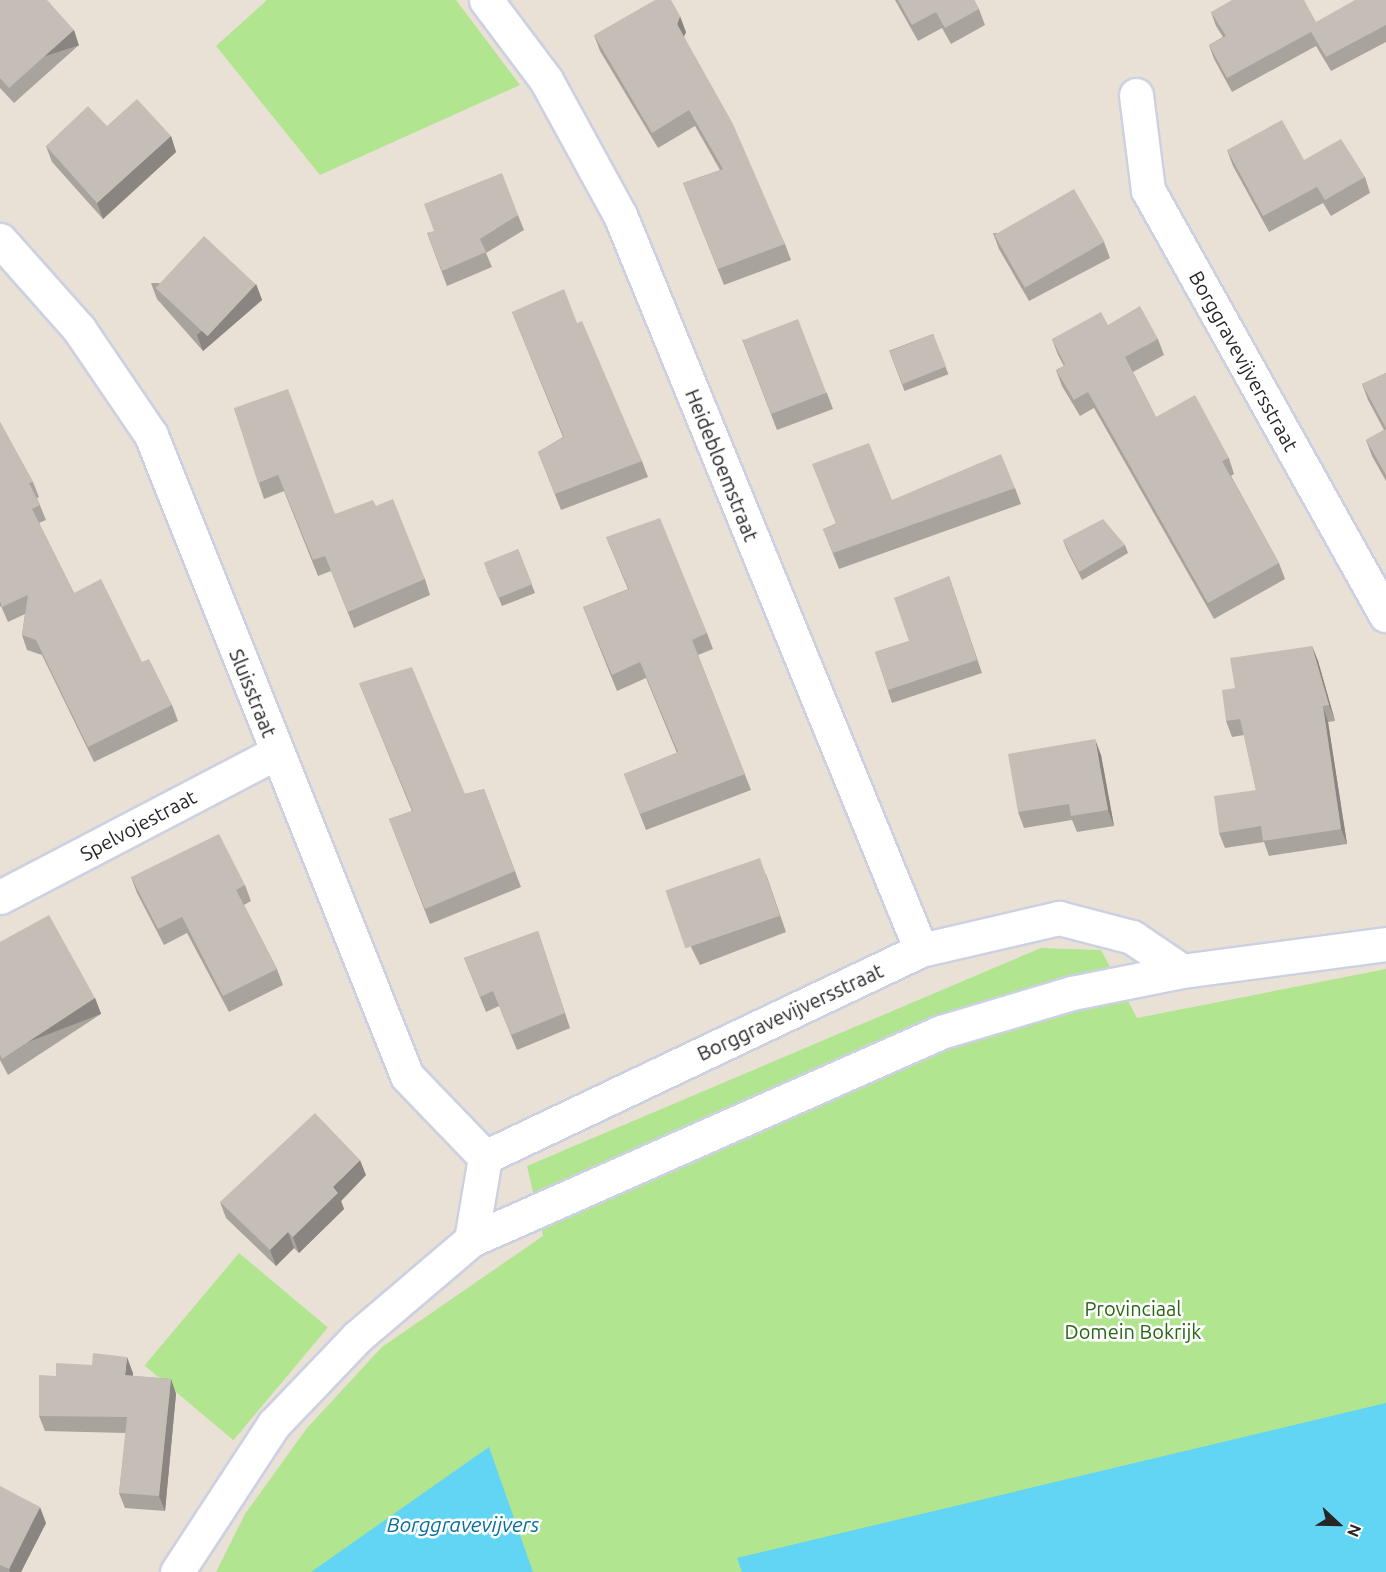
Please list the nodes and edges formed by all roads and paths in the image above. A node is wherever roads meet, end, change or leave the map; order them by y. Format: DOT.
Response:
graph roads {
  1 [pos="486,0"];
  2 [pos="1136,96"];
  3 [pos="0,240"];
  4 [pos="1386,615"];
  5 [pos="276,753"];
  6 [pos="0,897"];
  7 [pos="1386,944"];
  8 [pos="921,950"];
  9 [pos="1182,970"];
  10 [pos="485,1157"];
  11 [pos="471,1240"];
  12 [pos="177,1572"];
  1 -- 8 [label="street, Heidebloemstraat"];
  2 -- 4 [label="street, Borggravevijversstraat"];
  3 -- 5 [label="street, Sluisstraat"];
  5 -- 6 [label="street, Spelvojestraat"];
  5 -- 10 [label="street, Sluisstraat"];
  7 -- 9 [label="street"];
  8 -- 9 [label="street, Borggravevijversstraat"];
  8 -- 10 [label="street, Borggravevijversstraat"];
  9 -- 11 [label="street"];
  10 -- 11 [label="street"];
  11 -- 12 [label="street"];
}
